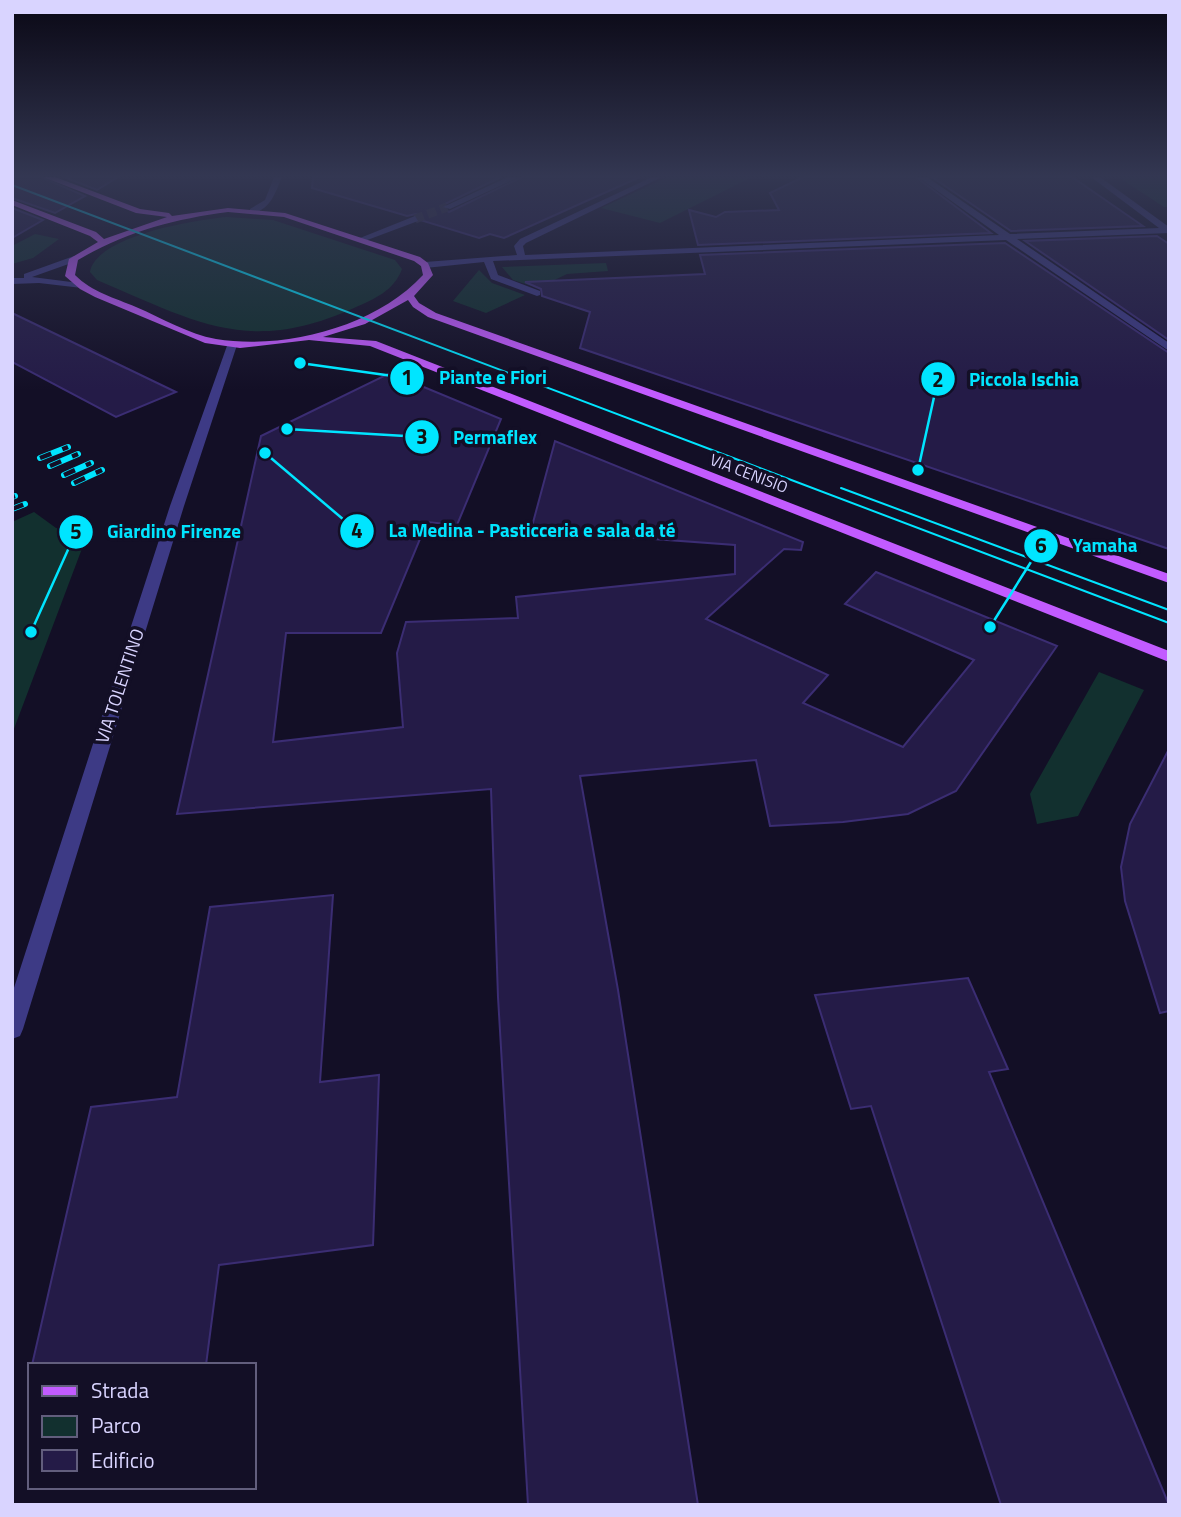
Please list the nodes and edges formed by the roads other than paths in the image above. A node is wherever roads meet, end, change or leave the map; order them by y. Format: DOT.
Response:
graph roads {
  1 [pos="91,248"];
  2 [pos="383,248"];
  3 [pos="519,248"];
  4 [pos="758,248"];
  5 [pos="1023,248"];
  6 [pos="522,258"];
  7 [pos="74,259"];
  8 [pos="487,259"];
  9 [pos="425,265"];
  10 [pos="12,280"];
  11 [pos="79,286"];
  12 [pos="537,293"];
  13 [pos="409,295"];
  14 [pos="313,339"];
  15 [pos="232,345"];
  16 [pos="1169,348"];
  17 [pos="1169,579"];
  18 [pos="1169,657"];
  19 [pos="12,1029"];
  1 -- 7 [label="main road"];
  2 -- 9 [label="main road"];
  3 -- 6 [label="street"];
  4 -- 6 [label="street"];
  5 -- 16 [label="street"];
  6 -- 8 [label="street"];
  7 -- 10 [label="street"];
  7 -- 11 [label="main road"];
  8 -- 9 [label="street"];
  8 -- 12 [label="street"];
  9 -- 13 [label="main road"];
  10 -- 11 [label="street"];
  11 -- 15 [label="main road"];
  13 -- 14 [label="main road"];
  13 -- 17 [label="main road"];
  14 -- 15 [label="main road"];
  14 -- 18 [label="main road, VIA CENISIO"];
  15 -- 19 [label="street, VIA TOLENTINO"];
}
